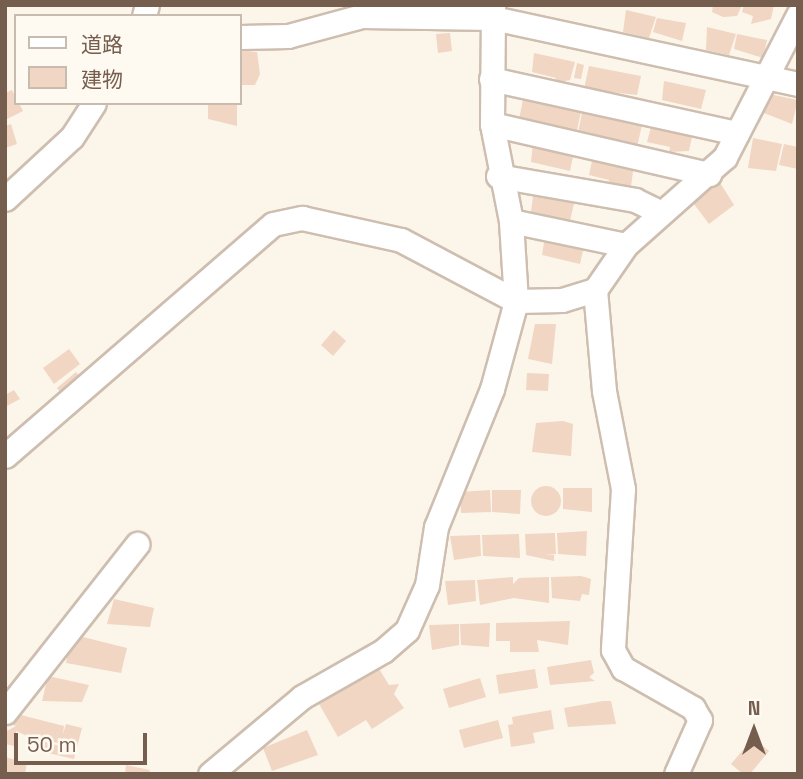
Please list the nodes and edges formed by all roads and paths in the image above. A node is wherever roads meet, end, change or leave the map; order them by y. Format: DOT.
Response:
graph roads {
  1 [pos="493,12"];
  2 [pos="798,15"];
  3 [pos="242,37"];
  4 [pos="764,77"];
  5 [pos="491,79"];
  6 [pos="798,84"];
  7 [pos="93,105"];
  8 [pos="492,124"];
  9 [pos="737,134"];
  10 [pos="709,174"];
  11 [pos="498,176"];
  12 [pos="5,199"];
  13 [pos="660,212"];
  14 [pos="510,221"];
  15 [pos="626,245"];
  16 [pos="595,290"];
  17 [pos="516,301"];
  18 [pos="5,456"];
  19 [pos="138,544"];
  20 [pos="5,712"];
  21 [pos="210,774"];
  22 [pos="676,774"];
  1 -- 3 [label="street"];
  1 -- 4 [label="street"];
  1 -- 5 [label="street"];
  2 -- 4 [label="street"];
  4 -- 6 [label="street"];
  4 -- 9 [label="street"];
  5 -- 8 [label="street"];
  5 -- 9 [label="street"];
  7 -- 12 [label="street"];
  8 -- 10 [label="street"];
  8 -- 11 [label="street"];
  9 -- 10 [label="street"];
  10 -- 13 [label="street"];
  11 -- 13 [label="street"];
  11 -- 14 [label="street"];
  13 -- 15 [label="street"];
  14 -- 15 [label="street"];
  14 -- 17 [label="street"];
  15 -- 16 [label="street"];
  16 -- 17 [label="street"];
  16 -- 22 [label="street"];
  17 -- 18 [label="street"];
  17 -- 21 [label="street"];
  19 -- 20 [label="street"];
}
